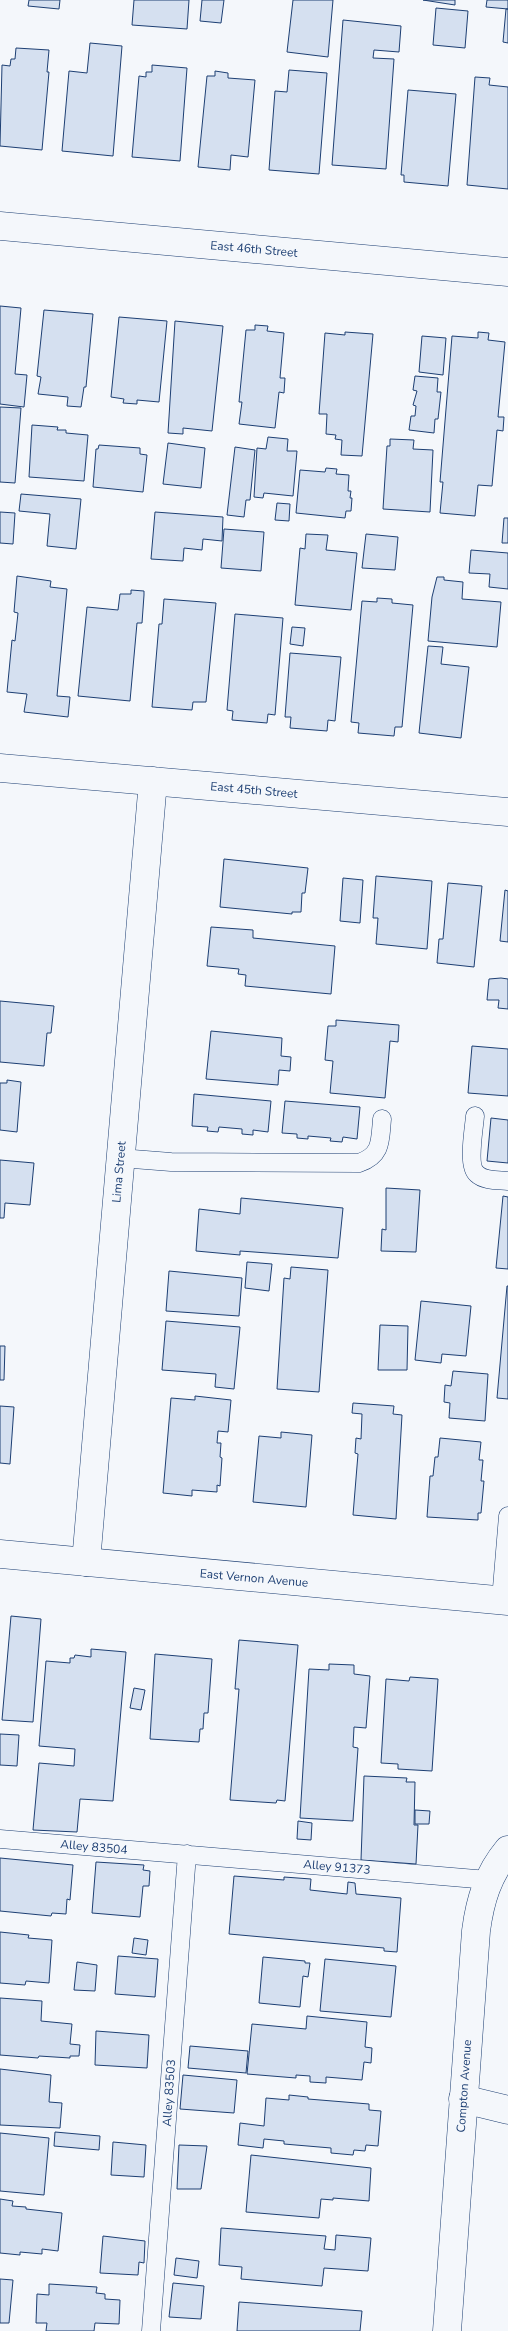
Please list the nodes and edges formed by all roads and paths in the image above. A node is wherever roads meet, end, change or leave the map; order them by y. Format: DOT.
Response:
graph roads {
  1 [pos="0,226"];
  2 [pos="508,272"];
  3 [pos="0,768"];
  4 [pos="153,781"];
  5 [pos="508,812"];
  6 [pos="475,1116"];
  7 [pos="382,1119"];
  8 [pos="120,1158"];
  9 [pos="508,1181"];
  10 [pos="508,1516"];
  11 [pos="0,1554"];
  12 [pos="86,1562"];
  13 [pos="504,1600"];
  14 [pos="0,1839"];
  15 [pos="508,1850"];
  16 [pos="187,1854"];
  17 [pos="488,1880"];
  18 [pos="463,2100"];
  19 [pos="508,2110"];
  20 [pos="152,2331"];
  21 [pos="447,2331"];
  1 -- 2 [label="street, East 46th Street"];
  3 -- 4 [label="street, East 45th Street"];
  4 -- 5 [label="street, East 45th Street"];
  4 -- 8 [label="street, Lima Street"];
  6 -- 9 [label="lane"];
  7 -- 8 [label="lane"];
  8 -- 12 [label="street, Lima Street"];
  10 -- 13 [label="lane"];
  11 -- 12 [label="street, East Vernon Avenue"];
  12 -- 13 [label="street, East Vernon Avenue"];
  14 -- 16 [label="lane, Alley 83504"];
  15 -- 17 [label="street, Compton Avenue"];
  16 -- 17 [label="lane, Alley 91373"];
  16 -- 20 [label="lane, Alley 83503"];
  17 -- 18 [label="street, Compton Avenue"];
  18 -- 19 [label="street"];
  18 -- 21 [label="street, Compton Avenue"];
}
